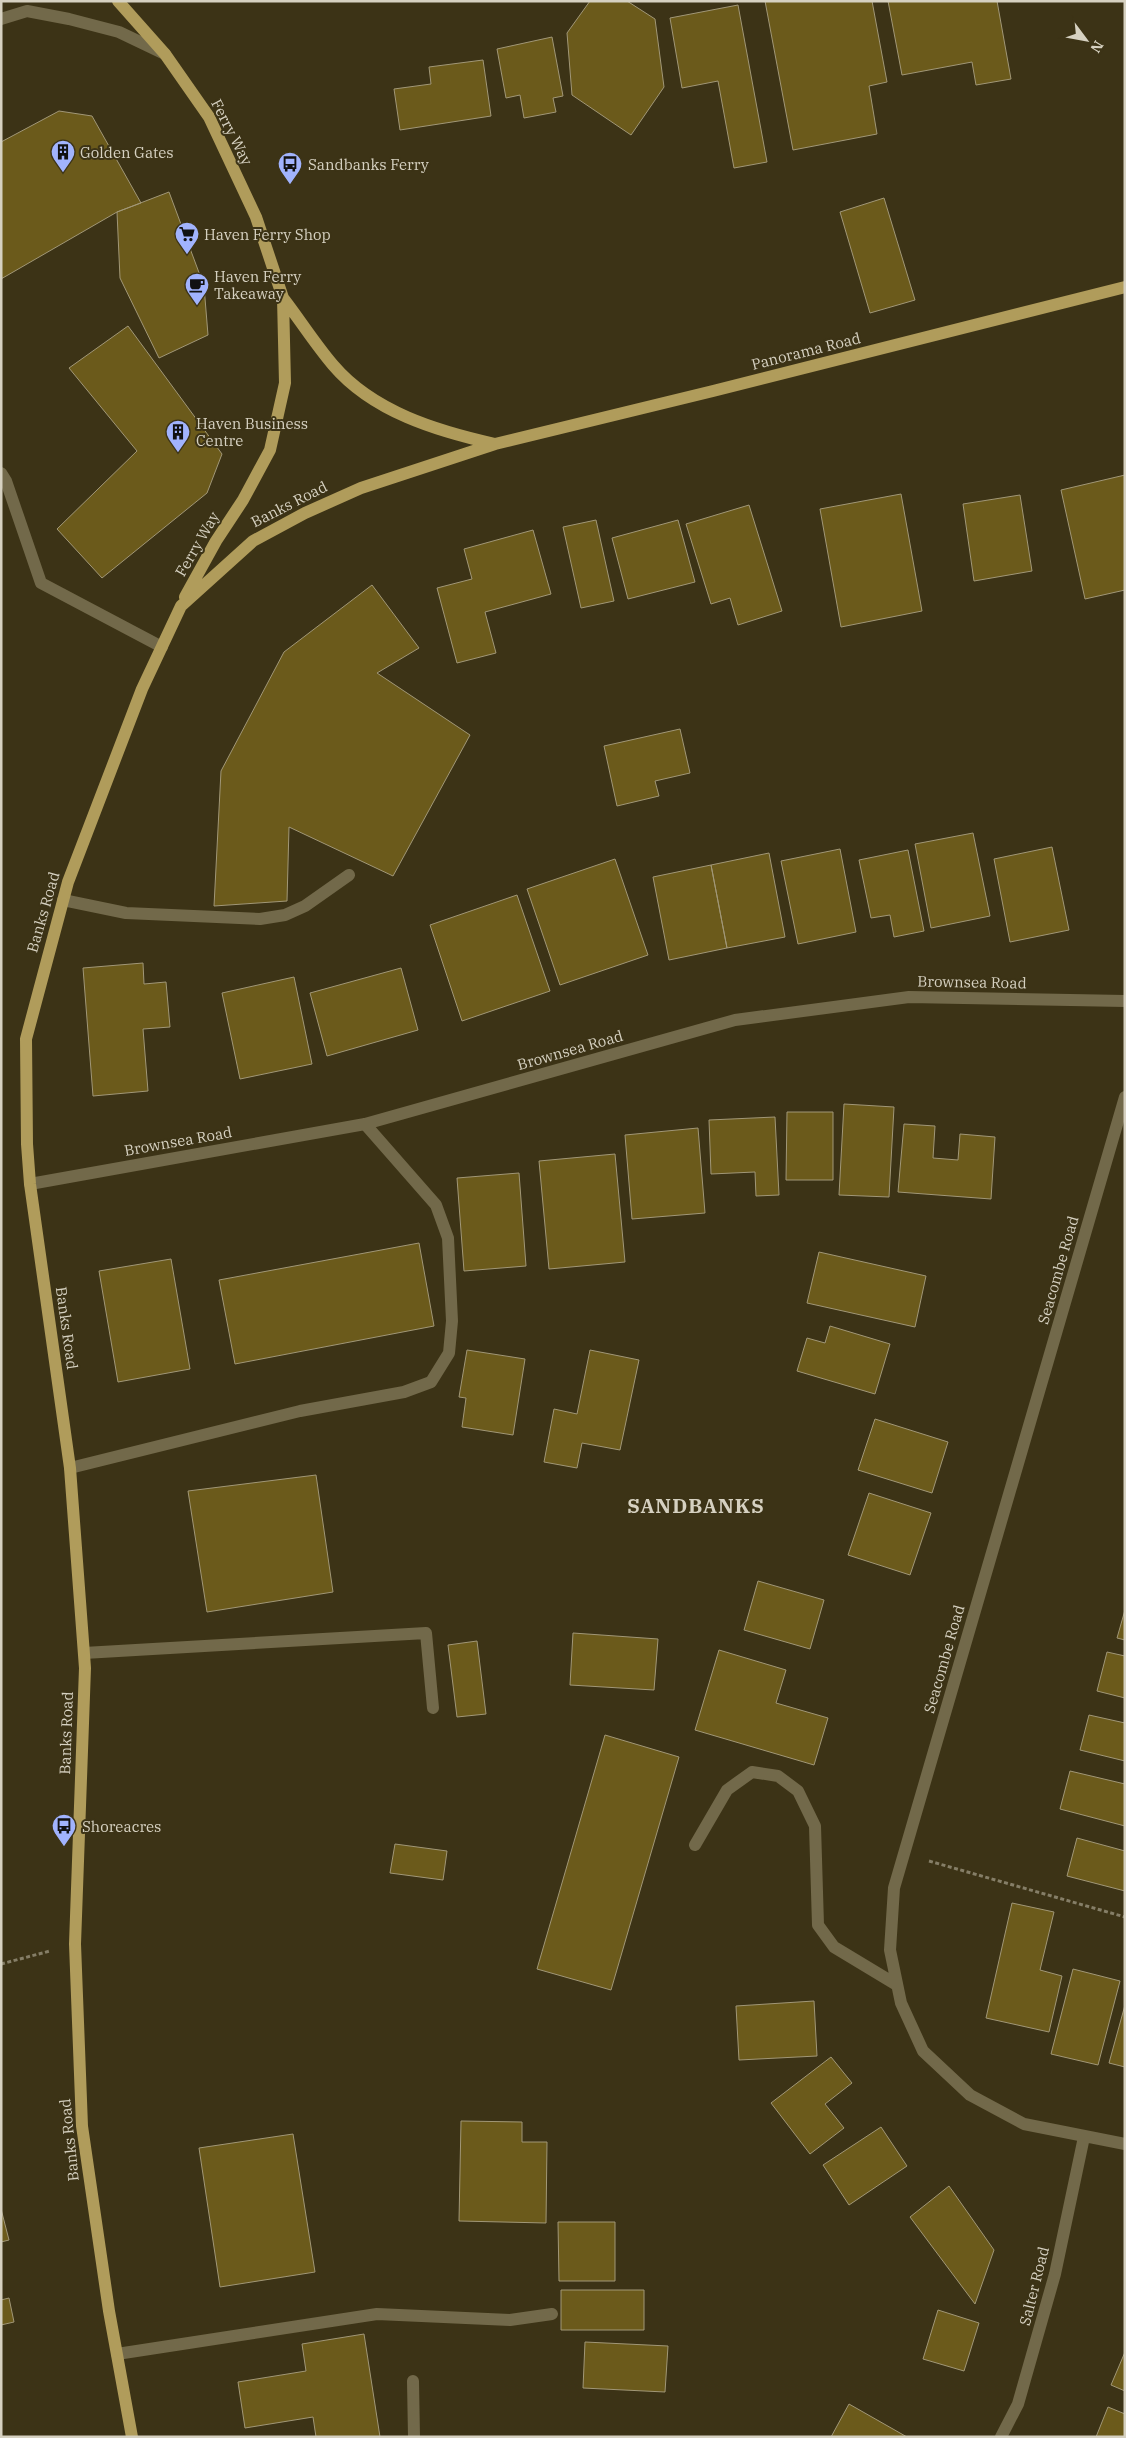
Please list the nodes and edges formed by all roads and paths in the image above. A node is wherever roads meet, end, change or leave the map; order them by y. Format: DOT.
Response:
graph roads {
  1 [pos="118,1"];
  2 [pos="1,19"];
  3 [pos="165,54"];
  4 [pos="1125,287"];
  5 [pos="283,298"];
  6 [pos="495,444"];
  7 [pos="1,473"];
  8 [pos="180,606"];
  9 [pos="162,647"];
  10 [pos="349,875"];
  11 [pos="62,900"];
  12 [pos="1125,1001"];
  13 [pos="1125,1097"];
  14 [pos="365,1124"];
  15 [pos="30,1184"];
  16 [pos="70,1468"];
  17 [pos="84,1654"];
  18 [pos="433,1708"];
  19 [pos="695,1845"];
  20 [pos="904,1854"];
  21 [pos="1125,1917"];
  22 [pos="75,1944"];
  23 [pos="1,1964"];
  24 [pos="898,1985"];
  25 [pos="1084,2137"];
  26 [pos="1125,2144"];
  27 [pos="552,2314"];
  28 [pos="116,2354"];
  29 [pos="413,2381"];
  30 [pos="132,2437"];
  31 [pos="414,2437"];
  32 [pos="1001,2437"];
  1 -- 3 [label="main road, Ferry Way"];
  2 -- 3 [label="street"];
  3 -- 5 [label="main road, Ferry Way"];
  4 -- 6 [label="main road, Panorama Road"];
  5 -- 6 [label="main road, Ferry Way"];
  5 -- 8 [label="main road, Ferry Way"];
  6 -- 8 [label="main road, Banks Road"];
  7 -- 9 [label="street"];
  8 -- 9 [label="main road, Banks Road"];
  9 -- 11 [label="main road, Banks Road"];
  10 -- 11 [label="street"];
  11 -- 15 [label="main road, Banks Road"];
  12 -- 14 [label="street, Brownsea Road"];
  13 -- 20 [label="street, Seacombe Road"];
  14 -- 15 [label="street, Brownsea Road"];
  14 -- 16 [label="street"];
  15 -- 16 [label="main road, Banks Road"];
  16 -- 17 [label="main road, Banks Road"];
  17 -- 18 [label="street"];
  17 -- 22 [label="main road, Banks Road"];
  19 -- 24 [label="street"];
  20 -- 21 [label="path"];
  20 -- 24 [label="street, Seacombe Road"];
  22 -- 23 [label="path"];
  22 -- 28 [label="main road, Banks Road"];
  24 -- 25 [label="street, Seacombe Road"];
  25 -- 26 [label="street, Seacombe Road"];
  25 -- 32 [label="street, Salter Road"];
  27 -- 28 [label="street"];
  28 -- 30 [label="main road, Banks Road"];
  29 -- 31 [label="street"];
}
